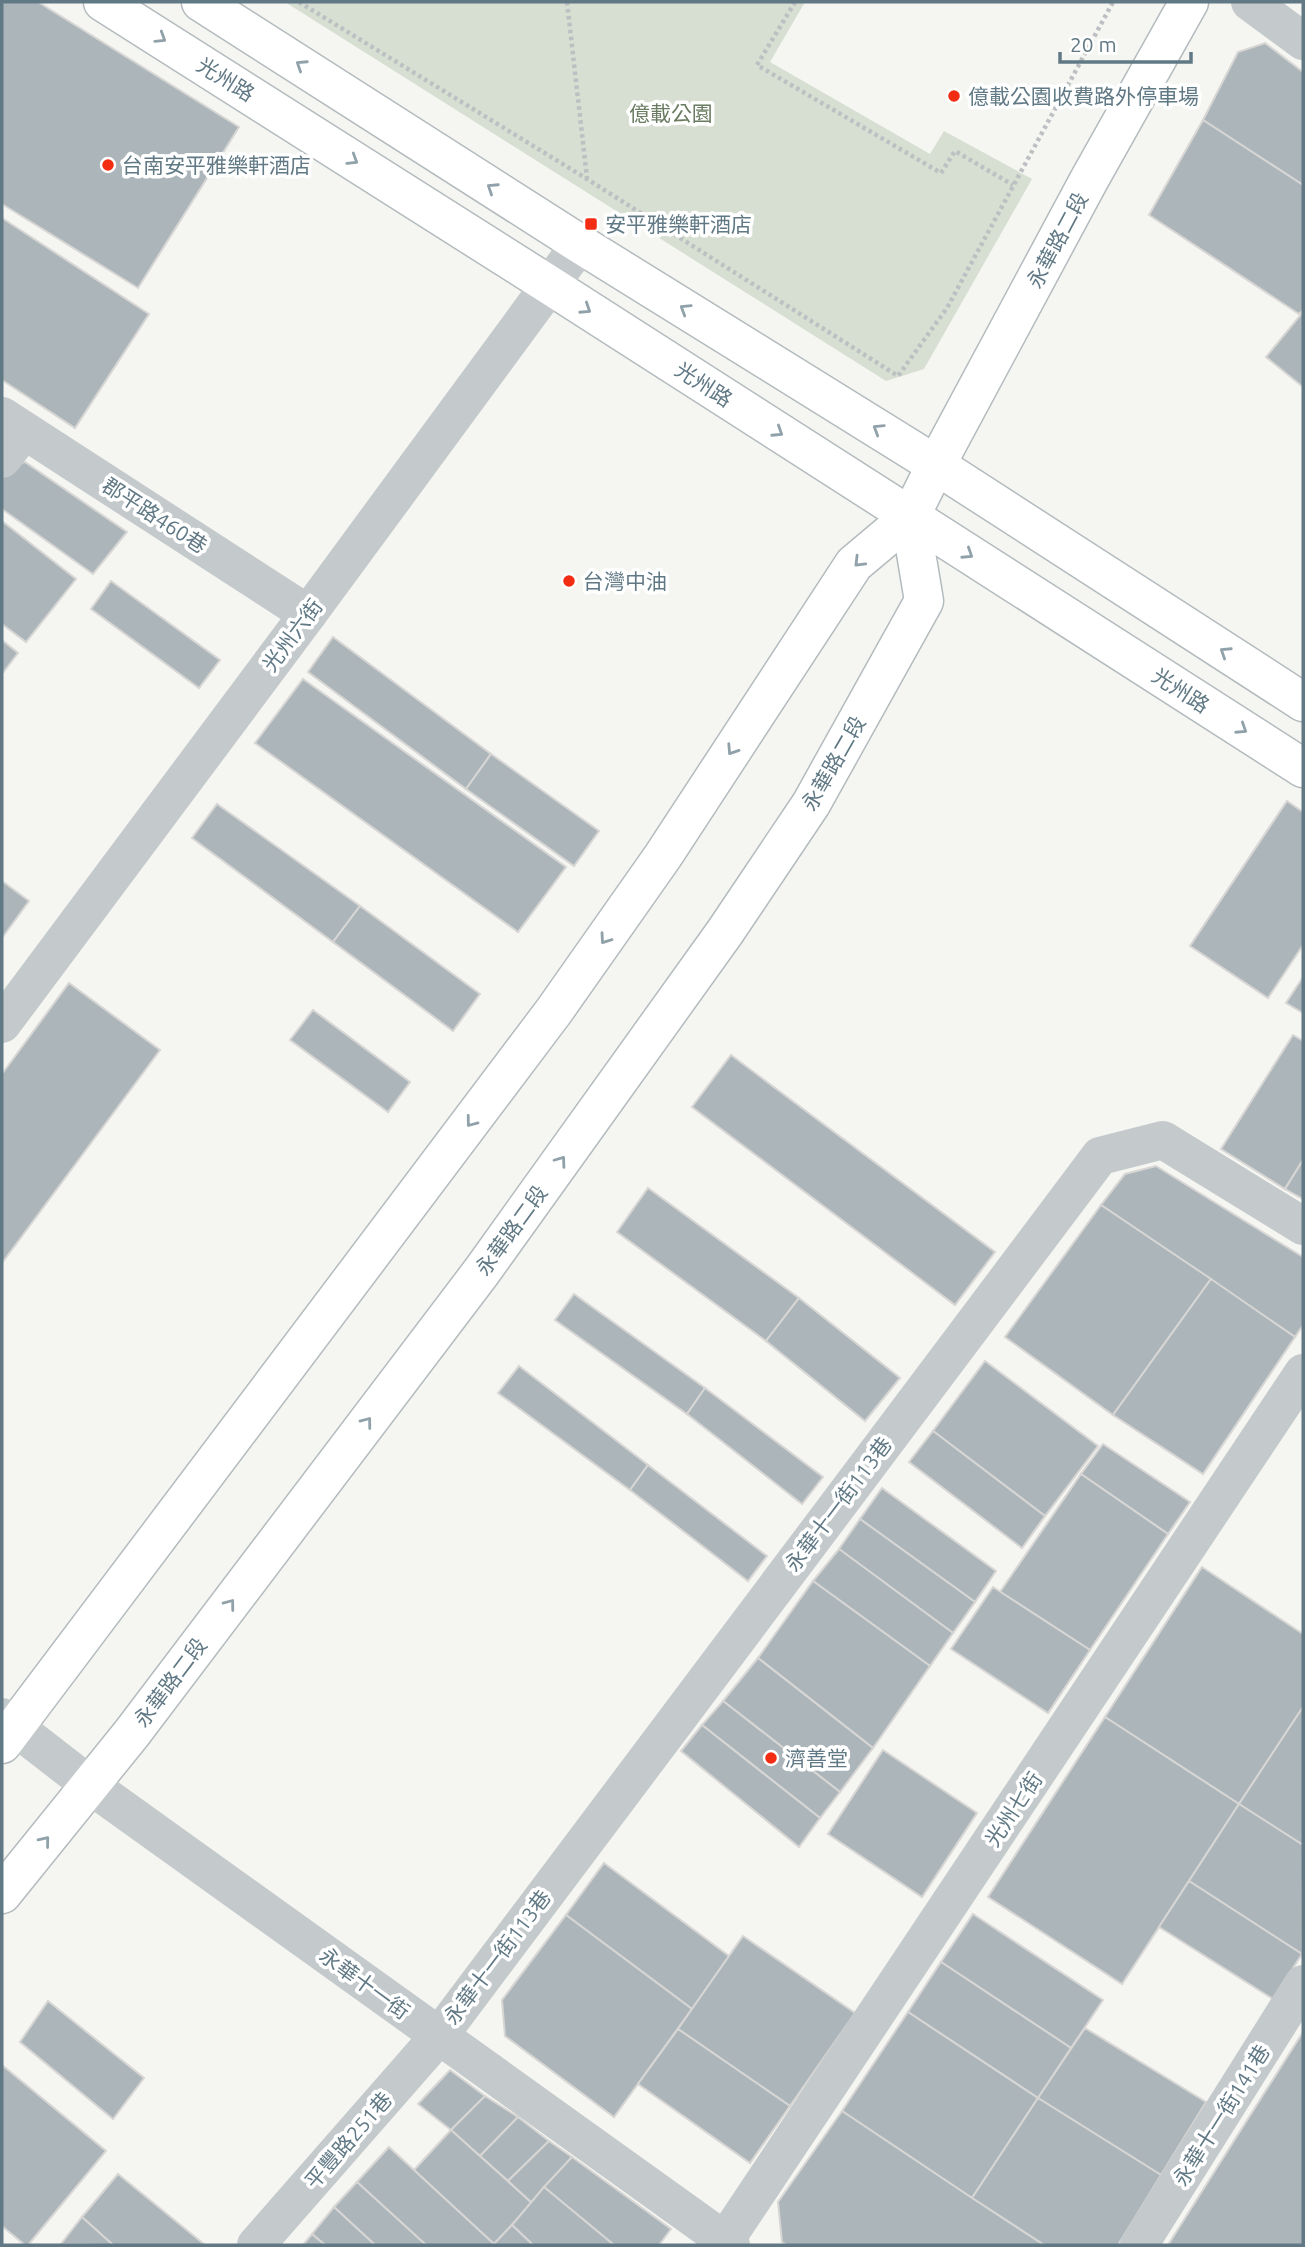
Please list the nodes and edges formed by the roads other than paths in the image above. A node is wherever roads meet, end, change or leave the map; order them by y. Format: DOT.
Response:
graph roads {
  1 [pos="103,2"];
  2 [pos="201,2"];
  3 [pos="1189,2"];
  4 [pos="1250,2"];
  5 [pos="1303,41"];
  6 [pos="580,244"];
  7 [pos="551,286"];
  8 [pos="9,435"];
  9 [pos="936,465"];
  10 [pos="910,517"];
  11 [pos="308,614"];
  12 [pos="1303,702"];
  13 [pos="1303,768"];
  14 [pos="2,1024"];
  15 [pos="1303,1226"];
  16 [pos="1303,1373"];
  17 [pos="6,1729"];
  18 [pos="91,1786"];
  19 [pos="2,1894"];
  20 [pos="1303,1984"];
  21 [pos="439,2036"];
  22 [pos="726,2244"];
  23 [pos="256,2245"];
  24 [pos="1139,2245"];
  1 -- 7 [label="street, 光州路, one-way"];
  6 -- 2 [label="street, one-way"];
  3 -- 9 [label="street, 永華路二段"];
  4 -- 5 [label="street"];
  6 -- 7 [label="street, 光州六街"];
  9 -- 6 [label="street, one-way"];
  7 -- 10 [label="street, 光州路, one-way"];
  7 -- 11 [label="street, 光州六街"];
  8 -- 11 [label="street, 郡平路460巷"];
  9 -- 10 [label="street, 永華路二段"];
  12 -- 9 [label="street, one-way"];
  10 -- 13 [label="street, 光州路, one-way"];
  10 -- 17 [label="street, 永華路二段, one-way"];
  18 -- 10 [label="street, 永華路二段, one-way"];
  11 -- 14 [label="street, 光州六街"];
  15 -- 21 [label="street, 永華十一街113巷"];
  16 -- 22 [label="street, 光州七街"];
  17 -- 18 [label="street, 永華十一街"];
  19 -- 18 [label="street, 永華路二段, one-way"];
  18 -- 21 [label="street, 永華十一街"];
  20 -- 24 [label="street, 永華十一街141巷"];
  21 -- 22 [label="street, 永華十一街"];
  21 -- 23 [label="street, 平豐路251巷"];
}
